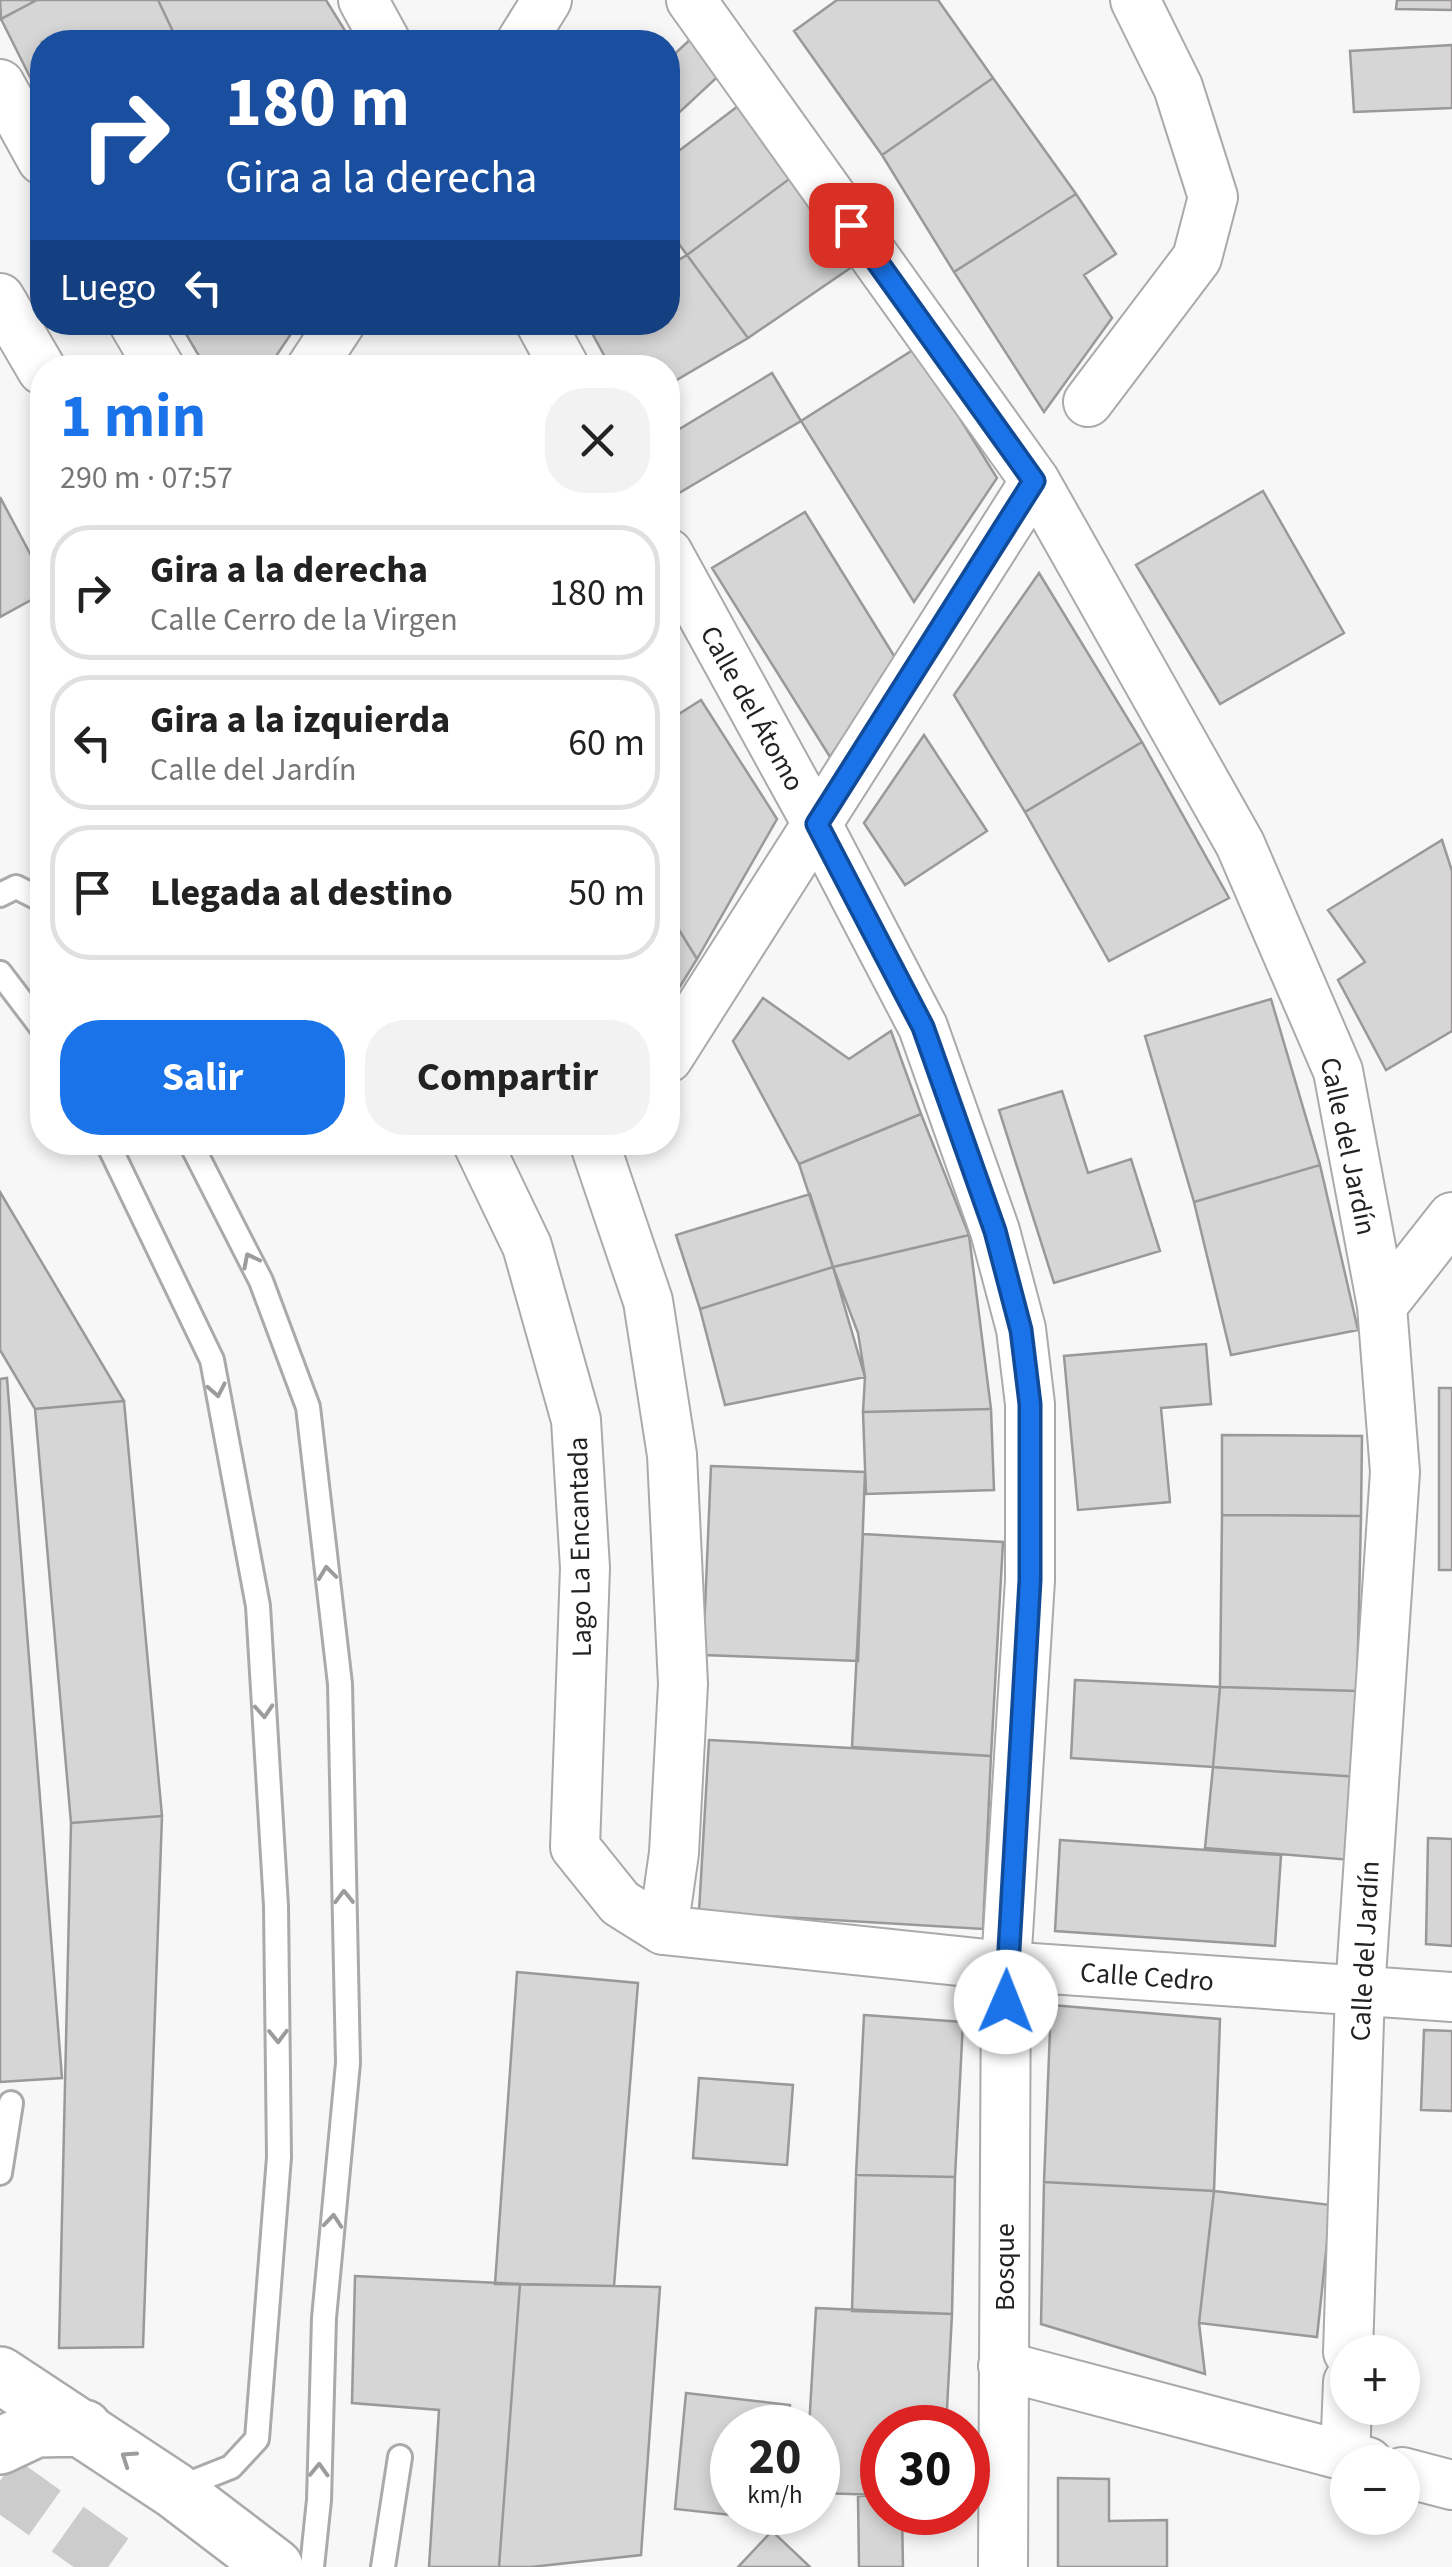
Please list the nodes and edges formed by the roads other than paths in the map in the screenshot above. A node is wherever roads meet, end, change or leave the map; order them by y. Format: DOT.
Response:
graph roads {
  1 [pos="363,0"];
  2 [pos="547,0"];
  3 [pos="690,0"];
  4 [pos="1135,0"];
  5 [pos="379,30"];
  6 [pos="528,30"];
  7 [pos="0,84"];
  8 [pos="30,138"];
  9 [pos="0,298"];
  10 [pos="33,355"];
  11 [pos="1088,402"];
  12 [pos="1034,481"];
  13 [pos="680,575"];
  14 [pos="817,824"];
  15 [pos="30,894"];
  16 [pos="0,895"];
  17 [pos="0,972"];
  18 [pos="30,1012"];
  19 [pos="680,1039"];
  20 [pos="112,1155"];
  21 [pos="197,1155"];
  22 [pos="482,1155"];
  23 [pos="602,1155"];
  24 [pos="1452,1217"];
  25 [pos="1382,1306"];
  26 [pos="663,1930"];
  27 [pos="1006,1966"];
  28 [pos="1360,1991"];
  29 [pos="1452,1998"];
  30 [pos="11,2104"];
  31 [pos="0,2174"];
  32 [pos="1349,2335"];
  33 [pos="1003,2366"];
  34 [pos="0,2376"];
  35 [pos="84,2428"];
  36 [pos="0,2446"];
  37 [pos="1330,2453"];
  38 [pos="400,2456"];
  39 [pos="1420,2476"];
  40 [pos="1452,2484"];
  41 [pos="174,2490"];
  42 [pos="250,2557"];
  43 [pos="312,2567"];
  44 [pos="383,2567"];
  45 [pos="1003,2567"];
  1 -- 5 [label="street"];
  2 -- 6 [label="street"];
  3 -- 12 [label="street, Calle del Jardín"];
  4 -- 11 [label="street"];
  7 -- 8 [label="street"];
  9 -- 10 [label="street"];
  12 -- 14 [label="street"];
  12 -- 25 [label="street, Calle del Jardín"];
  13 -- 14 [label="street, Calle del Átomo"];
  14 -- 19 [label="street"];
  14 -- 27 [label="street, Calle del Átomo"];
  15 -- 16 [label="lane"];
  17 -- 18 [label="lane"];
  20 -- 41 [label="lane, one-way"];
  43 -- 21 [label="lane, one-way"];
  22 -- 26 [label="street, Lago La Encantada"];
  23 -- 26 [label="street"];
  24 -- 25 [label="street"];
  25 -- 28 [label="street, Calle del Jardín"];
  26 -- 27 [label="street, Calle Cedro"];
  27 -- 28 [label="street, Calle Cedro"];
  27 -- 33 [label="street, Bosque"];
  28 -- 29 [label="street, Calle Cedro"];
  28 -- 32 [label="street, Calle del Jardín"];
  30 -- 31 [label="lane"];
  33 -- 37 [label="street"];
  33 -- 45 [label="street, Bosque"];
  34 -- 35 [label="street"];
  35 -- 36 [label="street"];
  41 -- 35 [label="street, one-way"];
  38 -- 44 [label="lane"];
  39 -- 40 [label="street"];
  41 -- 42 [label="street"];
}
